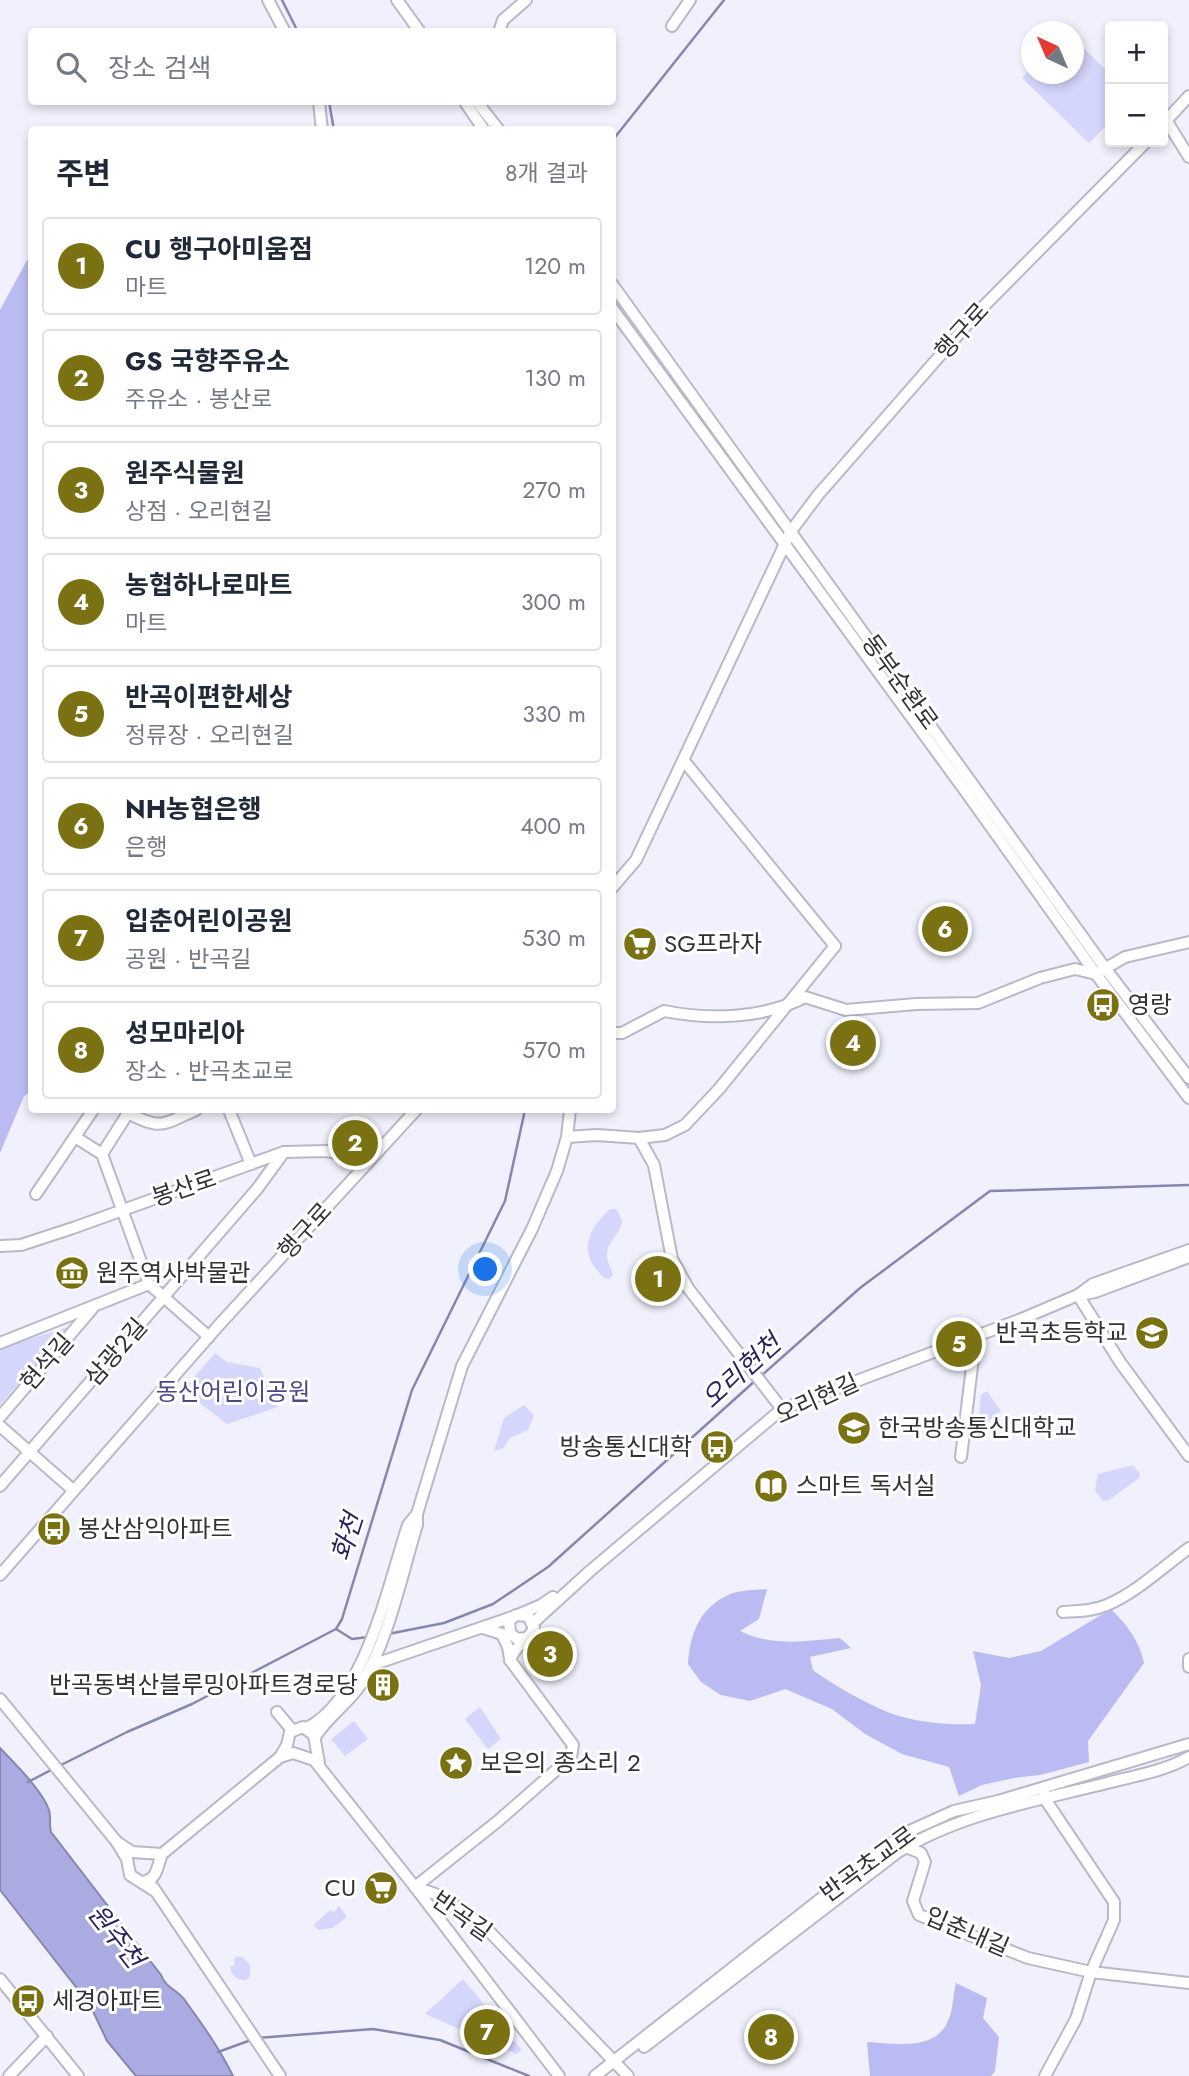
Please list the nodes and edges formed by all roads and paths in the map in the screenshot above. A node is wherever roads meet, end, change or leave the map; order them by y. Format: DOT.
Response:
graph roads {
  1 [pos="268,0"];
  2 [pos="397,0"];
  3 [pos="526,0"];
  4 [pos="690,0"];
  5 [pos="672,26"];
  6 [pos="283,28"];
  7 [pos="417,28"];
  8 [pos="500,28"];
  9 [pos="1189,96"];
  10 [pos="319,105"];
  11 [pos="468,105"];
  12 [pos="479,105"];
  13 [pos="1168,118"];
  14 [pos="322,126"];
  15 [pos="481,126"];
  16 [pos="496,126"];
  17 [pos="1168,128"];
  18 [pos="1141,147"];
  19 [pos="1189,157"];
  20 [pos="616,290"];
  21 [pos="616,314"];
  22 [pos="791,531"];
  23 [pos="783,544"];
  24 [pos="684,761"];
  25 [pos="616,883"];
  26 [pos="1189,942"];
  27 [pos="1101,971"];
  28 [pos="788,1006"];
  29 [pos="616,1033"];
  30 [pos="1189,1077"];
  31 [pos="1189,1098"];
  32 [pos="91,1113"];
  33 [pos="128,1113"];
  34 [pos="132,1113"];
  35 [pos="189,1113"];
  36 [pos="230,1113"];
  37 [pos="413,1113"];
  38 [pos="570,1113"];
  39 [pos="75,1137"];
  40 [pos="567,1137"];
  41 [pos="639,1138"];
  42 [pos="285,1152"];
  43 [pos="102,1154"];
  44 [pos="371,1160"];
  45 [pos="251,1164"];
  46 [pos="36,1194"];
  47 [pos="120,1210"];
  48 [pos="0,1246"];
  49 [pos="1189,1250"];
  50 [pos="1189,1257"];
  51 [pos="149,1284"];
  52 [pos="1078,1295"];
  53 [pos="163,1297"];
  54 [pos="93,1307"];
  55 [pos="976,1334"];
  56 [pos="209,1337"];
  57 [pos="0,1343"];
  58 [pos="778,1405"];
  59 [pos="0,1417"];
  60 [pos="0,1426"];
  61 [pos="30,1451"];
  62 [pos="1189,1456"];
  63 [pos="961,1457"];
  64 [pos="0,1486"];
  65 [pos="73,1490"];
  66 [pos="1189,1548"];
  67 [pos="590,1571"];
  68 [pos="0,1575"];
  69 [pos="1063,1612"];
  70 [pos="516,1615"];
  71 [pos="533,1623"];
  72 [pos="483,1628"];
  73 [pos="506,1634"];
  74 [pos="526,1638"];
  75 [pos="1189,1659"];
  76 [pos="510,1660"];
  77 [pos="369,1662"];
  78 [pos="1189,1667"];
  79 [pos="0,1699"];
  80 [pos="277,1712"];
  81 [pos="292,1730"];
  82 [pos="312,1736"];
  83 [pos="1189,1744"];
  84 [pos="294,1751"];
  85 [pos="1189,1757"];
  86 [pos="319,1763"];
  87 [pos="1044,1793"];
  88 [pos="116,1841"];
  89 [pos="906,1847"];
  90 [pos="144,1853"];
  91 [pos="162,1854"];
  92 [pos="158,1866"];
  93 [pos="129,1870"];
  94 [pos="149,1884"];
  95 [pos="415,1887"];
  96 [pos="1091,1972"];
  97 [pos="0,1979"];
  98 [pos="1189,1983"];
  99 [pos="47,2036"];
  100 [pos="617,2064"];
  101 [pos="561,2075"];
  102 [pos="9,2076"];
  103 [pos="78,2076"];
  104 [pos="280,2076"];
  105 [pos="595,2076"];
  106 [pos="605,2076"];
  107 [pos="628,2076"];
  108 [pos="1045,2076"];
  1 -- 6 [label="street"];
  2 -- 7 [label="street"];
  3 -- 8 [label="street"];
  4 -- 5 [label="street"];
  9 -- 13 [label="street"];
  10 -- 14 [label="street"];
  11 -- 15 [label="street"];
  12 -- 16 [label="street"];
  17 -- 19 [label="street"];
  18 -- 22 [label="street, 행구로"];
  20 -- 22 [label="street, 동부순환로"];
  21 -- 23 [label="street, 동부순환로"];
  22 -- 23 [label="street, 행구로"];
  22 -- 27 [label="street, 동부순환로"];
  23 -- 24 [label="street"];
  23 -- 27 [label="street, 동부순환로"];
  24 -- 25 [label="street"];
  24 -- 28 [label="street"];
  26 -- 27 [label="street"];
  27 -- 28 [label="street"];
  27 -- 30 [label="street, 동부순환로"];
  27 -- 31 [label="street, 동부순환로"];
  28 -- 29 [label="street"];
  28 -- 41 [label="street"];
  32 -- 39 [label="street"];
  33 -- 43 [label="street"];
  34 -- 35 [label="street"];
  36 -- 45 [label="street"];
  37 -- 44 [label="street, 행구로"];
  38 -- 40 [label="street"];
  39 -- 43 [label="street"];
  39 -- 46 [label="street"];
  40 -- 41 [label="street"];
  40 -- 77 [label="street"];
  41 -- 58 [label="street"];
  42 -- 44 [label="street, 봉산로"];
  42 -- 45 [label="street, 봉산로"];
  42 -- 53 [label="street, 삼광2길"];
  43 -- 47 [label="street"];
  44 -- 56 [label="street, 행구로"];
  45 -- 47 [label="street, 봉산로"];
  47 -- 48 [label="street, 봉산로"];
  47 -- 51 [label="street"];
  49 -- 52 [label="street, 오리현길"];
  50 -- 52 [label="street, 오리현길"];
  51 -- 53 [label="street"];
  51 -- 54 [label="street, 현석길"];
  52 -- 55 [label="street, 오리현길"];
  52 -- 62 [label="street"];
  53 -- 56 [label="street"];
  53 -- 61 [label="street, 삼광2길"];
  54 -- 57 [label="street, 현석길"];
  54 -- 59 [label="street, 현석길"];
  55 -- 58 [label="street, 오리현길"];
  55 -- 63 [label="street"];
  56 -- 65 [label="street, 행구로"];
  58 -- 67 [label="street, 오리현길"];
  60 -- 61 [label="street"];
  61 -- 64 [label="street, 삼광2길"];
  61 -- 65 [label="street"];
  65 -- 68 [label="street, 행구로"];
  66 -- 69 [label="street"];
  67 -- 70 [label="street"];
  67 -- 71 [label="street, 오리현길"];
  70 -- 71 [label="street"];
  70 -- 72 [label="street"];
  70 -- 73 [label="street"];
  71 -- 74 [label="street"];
  72 -- 73 [label="street"];
  72 -- 77 [label="street"];
  73 -- 74 [label="street"];
  73 -- 76 [label="street"];
  74 -- 76 [label="street"];
  75 -- 78 [label="street"];
  76 -- 95 [label="street"];
  77 -- 82 [label="street"];
  79 -- 88 [label="street"];
  80 -- 81 [label="street"];
  81 -- 82 [label="street"];
  81 -- 84 [label="street"];
  82 -- 84 [label="street"];
  82 -- 86 [label="street"];
  83 -- 87 [label="street, 반곡초교로"];
  84 -- 86 [label="street"];
  84 -- 91 [label="street"];
  85 -- 87 [label="street, 반곡초교로"];
  86 -- 95 [label="street, 반곡길"];
  87 -- 89 [label="street, 반곡초교로"];
  87 -- 96 [label="street"];
  87 -- 100 [label="street, 반곡초교로"];
  88 -- 90 [label="street"];
  88 -- 93 [label="street"];
  89 -- 96 [label="street, 입춘내길"];
  89 -- 100 [label="street, 반곡초교로"];
  90 -- 91 [label="street"];
  90 -- 92 [label="street"];
  90 -- 93 [label="street"];
  91 -- 92 [label="street"];
  92 -- 94 [label="street"];
  93 -- 94 [label="street"];
  94 -- 104 [label="street"];
  95 -- 100 [label="street, 반곡길"];
  95 -- 101 [label="street"];
  96 -- 98 [label="street, 입춘내길"];
  96 -- 108 [label="street"];
  97 -- 99 [label="street"];
  99 -- 102 [label="street"];
  99 -- 103 [label="street"];
  100 -- 105 [label="street, 반곡초교로"];
  100 -- 106 [label="street, 반곡초교로"];
  100 -- 107 [label="street, 반곡길"];
}
